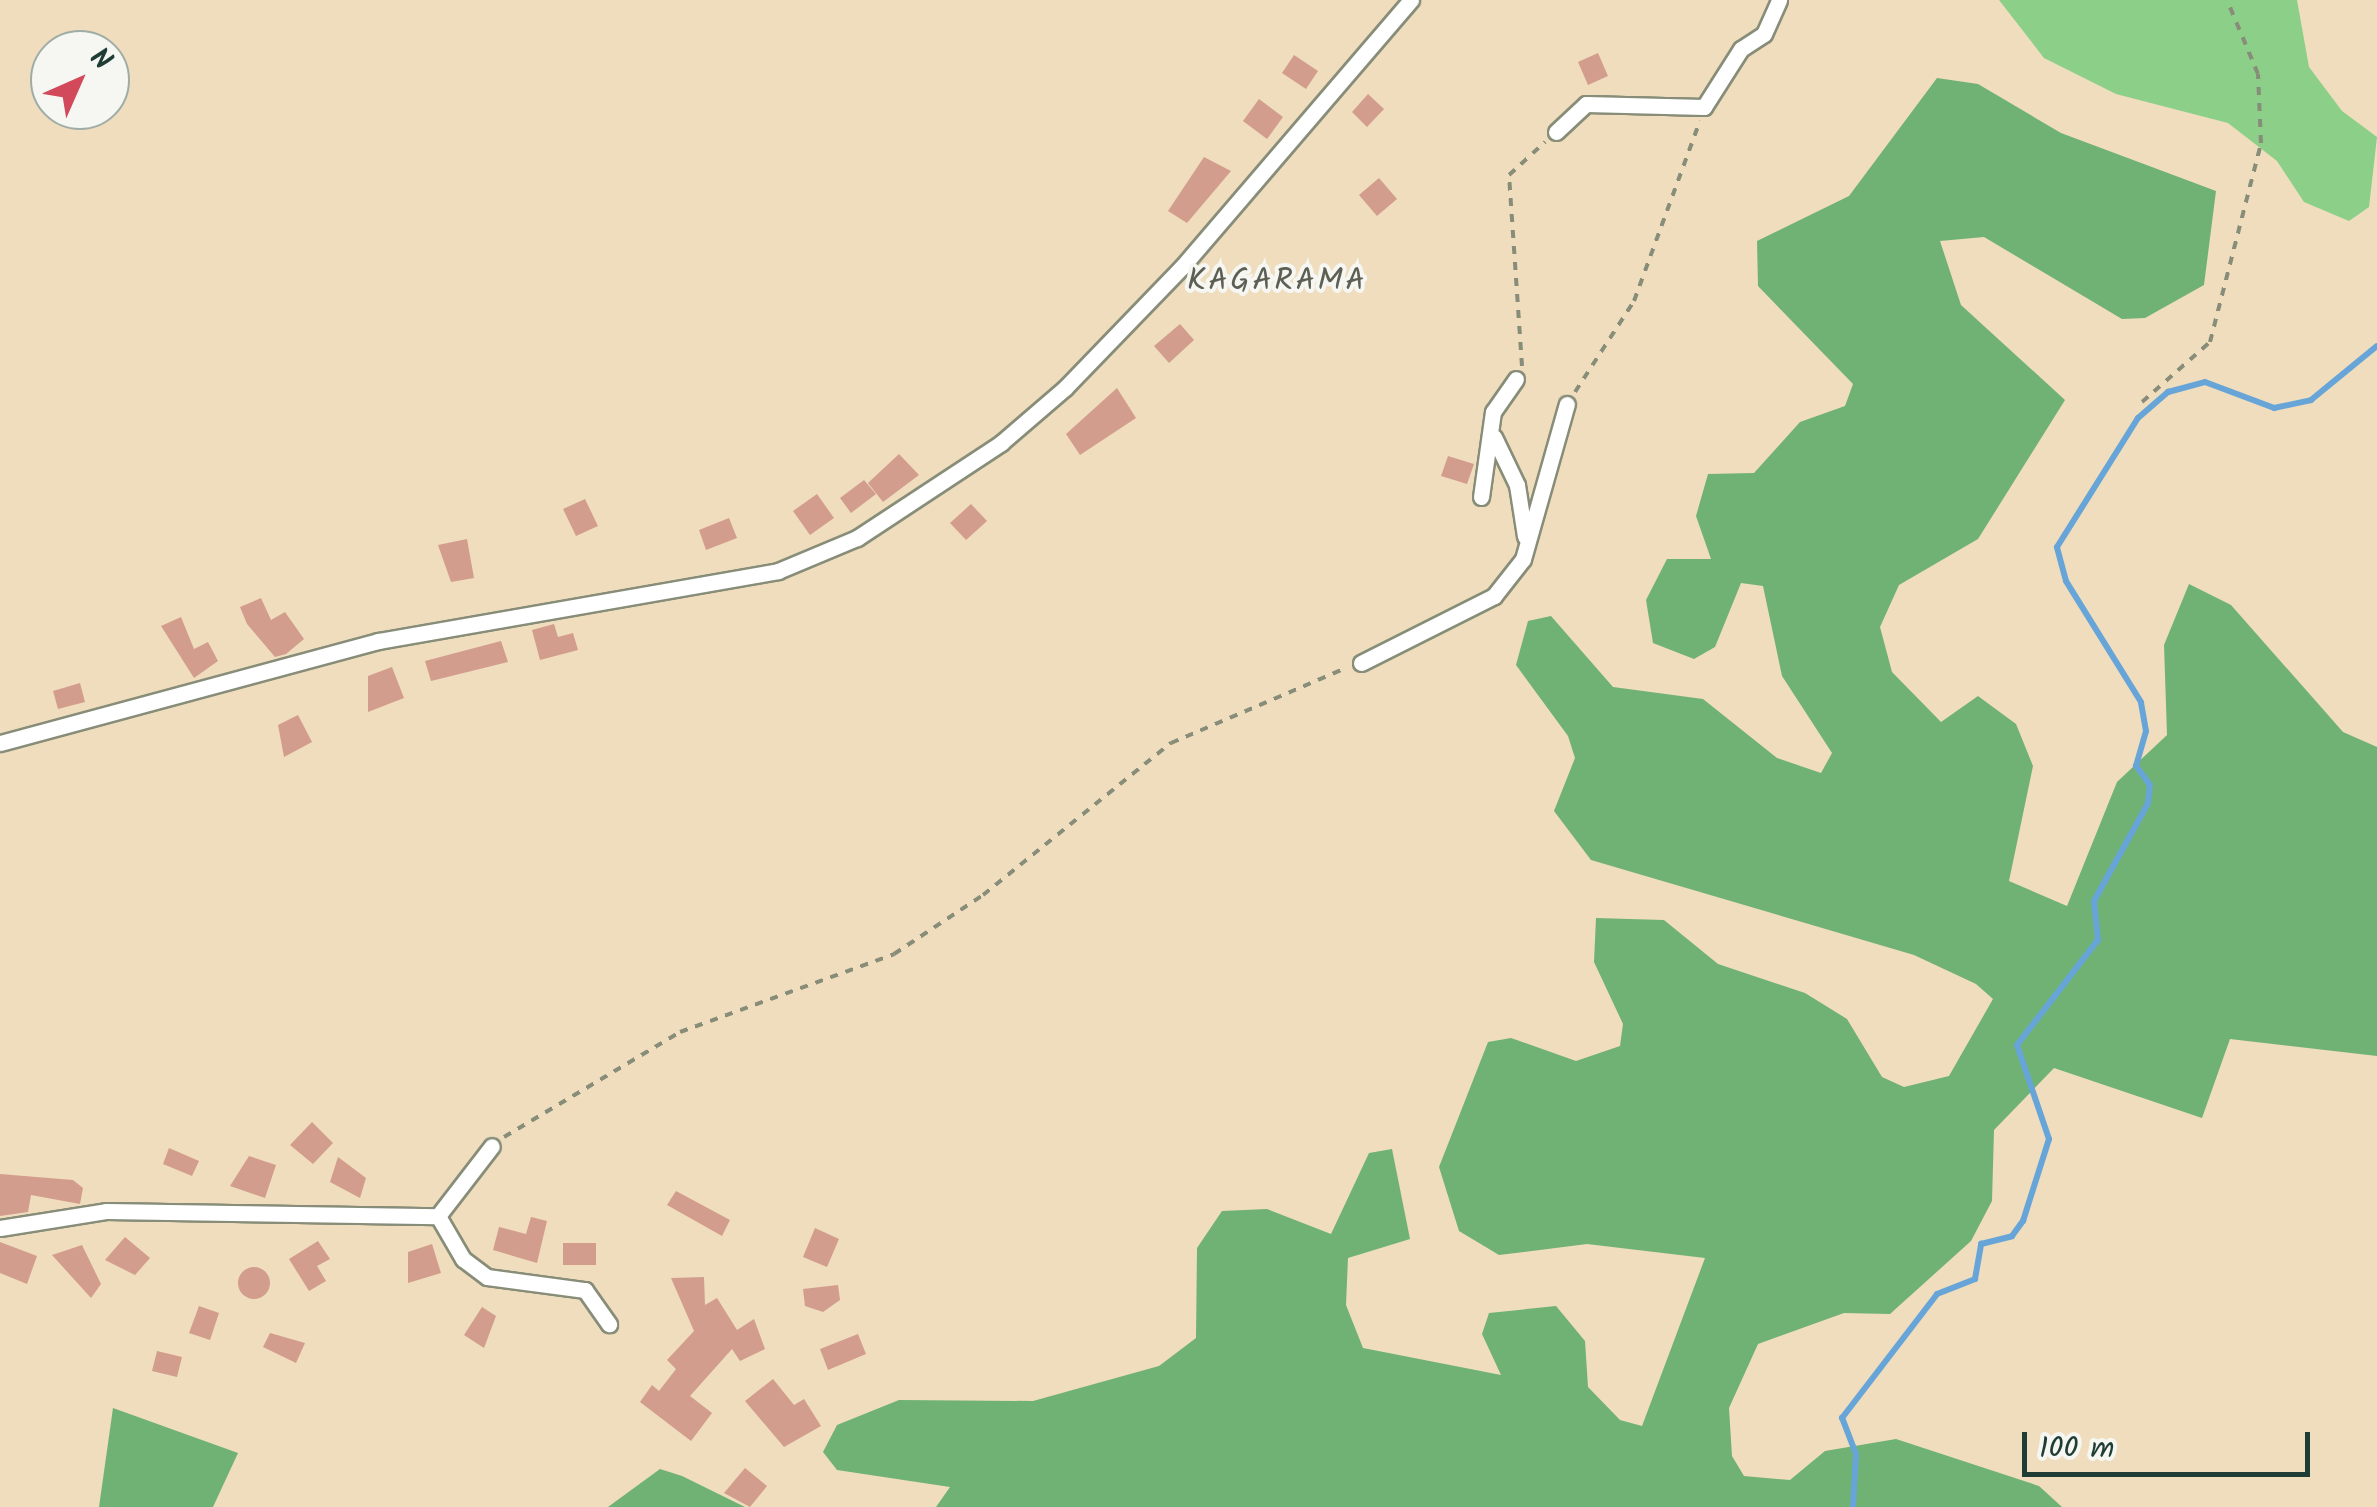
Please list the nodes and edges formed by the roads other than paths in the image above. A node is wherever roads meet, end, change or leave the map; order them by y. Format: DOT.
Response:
graph roads {
  1 [pos="1411,0"];
  2 [pos="1779,0"];
  3 [pos="1556,132"];
  4 [pos="1516,379"];
  5 [pos="1566,404"];
  6 [pos="1494,437"];
  7 [pos="1481,497"];
  8 [pos="1523,559"];
  9 [pos="1360,663"];
  10 [pos="0,744"];
  11 [pos="492,1146"];
  12 [pos="438,1216"];
  13 [pos="0,1228"];
  14 [pos="609,1324"];
  1 -- 10 [label="street"];
  2 -- 3 [label="street"];
  4 -- 6 [label="street"];
  5 -- 8 [label="street"];
  6 -- 7 [label="street"];
  6 -- 8 [label="street"];
  8 -- 9 [label="street"];
  11 -- 12 [label="street"];
  12 -- 13 [label="street"];
  12 -- 14 [label="street"];
}
